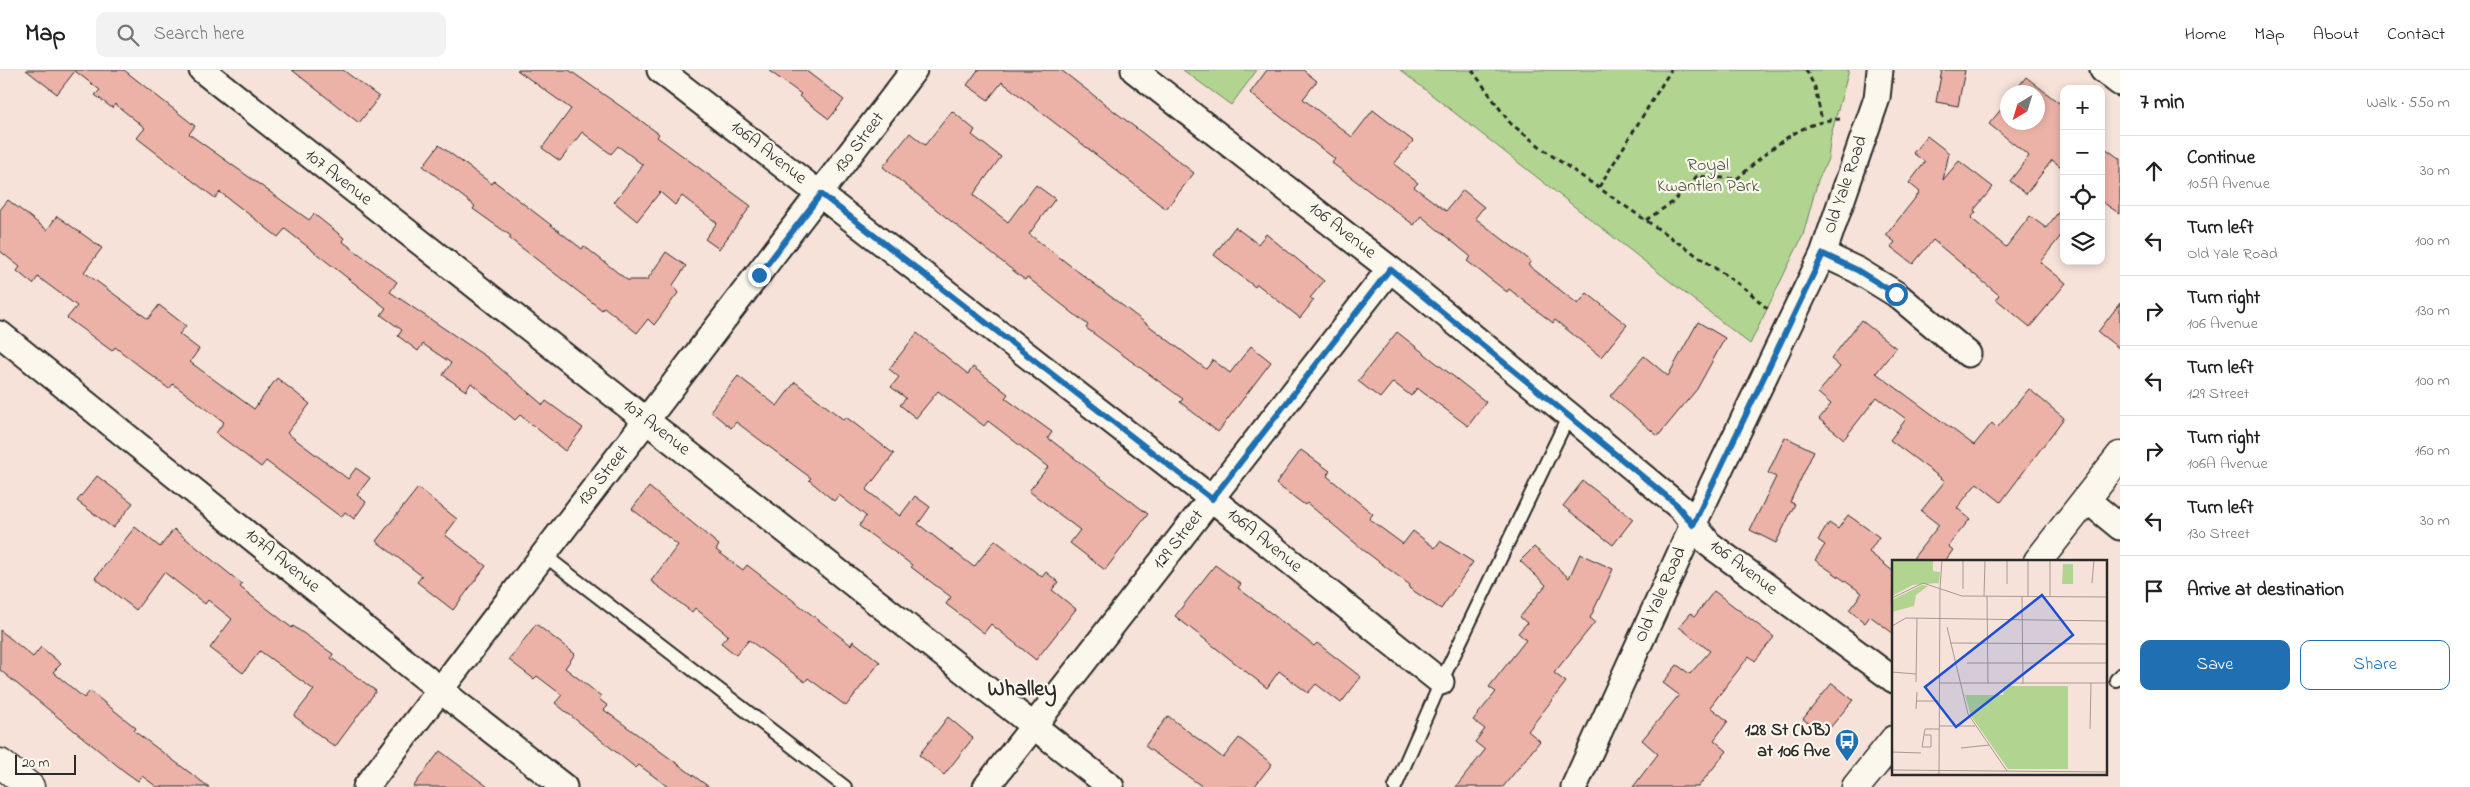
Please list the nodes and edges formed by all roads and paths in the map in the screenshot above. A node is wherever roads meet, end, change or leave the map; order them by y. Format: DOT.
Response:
graph roads {
  1 [pos="202,70"];
  2 [pos="660,70"];
  3 [pos="914,70"];
  4 [pos="1134,70"];
  5 [pos="1472,70"];
  6 [pos="1671,70"];
  7 [pos="1806,70"];
  8 [pos="1880,70"];
  9 [pos="2103,70"];
  10 [pos="2120,83"];
  11 [pos="1840,119"];
  12 [pos="1822,121"];
  13 [pos="1599,187"];
  14 [pos="821,194"];
  15 [pos="1646,220"];
  16 [pos="1823,254"];
  17 [pos="1390,269"];
  18 [pos="1769,310"];
  19 [pos="0,334"];
  20 [pos="1968,354"];
  21 [pos="1569,415"];
  22 [pos="647,421"];
  23 [pos="2120,456"];
  24 [pos="1212,499"];
  25 [pos="2087,500"];
  26 [pos="1693,525"];
  27 [pos="2120,527"];
  28 [pos="544,555"];
  29 [pos="2039,560"];
  30 [pos="1892,679"];
  31 [pos="1441,682"];
  32 [pos="440,690"];
  33 [pos="1034,726"];
  34 [pos="1892,742"];
  35 [pos="0,763"];
  36 [pos="30,787"];
  37 [pos="366,787"];
  38 [pos="564,787"];
  39 [pos="845,787"];
  40 [pos="986,787"];
  41 [pos="1111,787"];
  42 [pos="1395,787"];
  43 [pos="1574,787"];
  44 [pos="1856,787"];
  1 -- 22 [label="street, 107 Avenue"];
  2 -- 14 [label="street, 106A Avenue"];
  3 -- 14 [label="street, 130 Street"];
  4 -- 17 [label="street, 106 Avenue"];
  5 -- 13 [label="path"];
  6 -- 13 [label="path"];
  7 -- 12 [label="path"];
  8 -- 16 [label="street, Old Yale Road"];
  9 -- 10 [label="street"];
  11 -- 12 [label="path"];
  12 -- 15 [label="path"];
  13 -- 15 [label="path"];
  14 -- 22 [label="street, 130 Street"];
  14 -- 24 [label="street, 106A Avenue"];
  15 -- 18 [label="path"];
  16 -- 20 [label="street"];
  16 -- 26 [label="street, Old Yale Road"];
  17 -- 21 [label="street, 106 Avenue"];
  17 -- 24 [label="street, 129 Street"];
  19 -- 32 [label="street, 107A Avenue"];
  21 -- 26 [label="street, 106 Avenue"];
  21 -- 31 [label="lane"];
  22 -- 28 [label="street, 130 Street"];
  22 -- 33 [label="street, 107 Avenue"];
  23 -- 25 [label="main road"];
  24 -- 31 [label="street, 106A Avenue"];
  24 -- 33 [label="street, 129 Street"];
  25 -- 27 [label="street"];
  25 -- 29 [label="main road"];
  26 -- 30 [label="street, 106 Avenue"];
  26 -- 43 [label="street, Old Yale Road"];
  28 -- 32 [label="street, 130 Street"];
  28 -- 39 [label="lane"];
  31 -- 42 [label="lane"];
  32 -- 37 [label="street, 130 Street"];
  32 -- 38 [label="street, 107A Avenue"];
  33 -- 40 [label="street, 129 Street"];
  33 -- 41 [label="street, 107 Avenue"];
  34 -- 44 [label="main road"];
  35 -- 36 [label="main road"];
}
